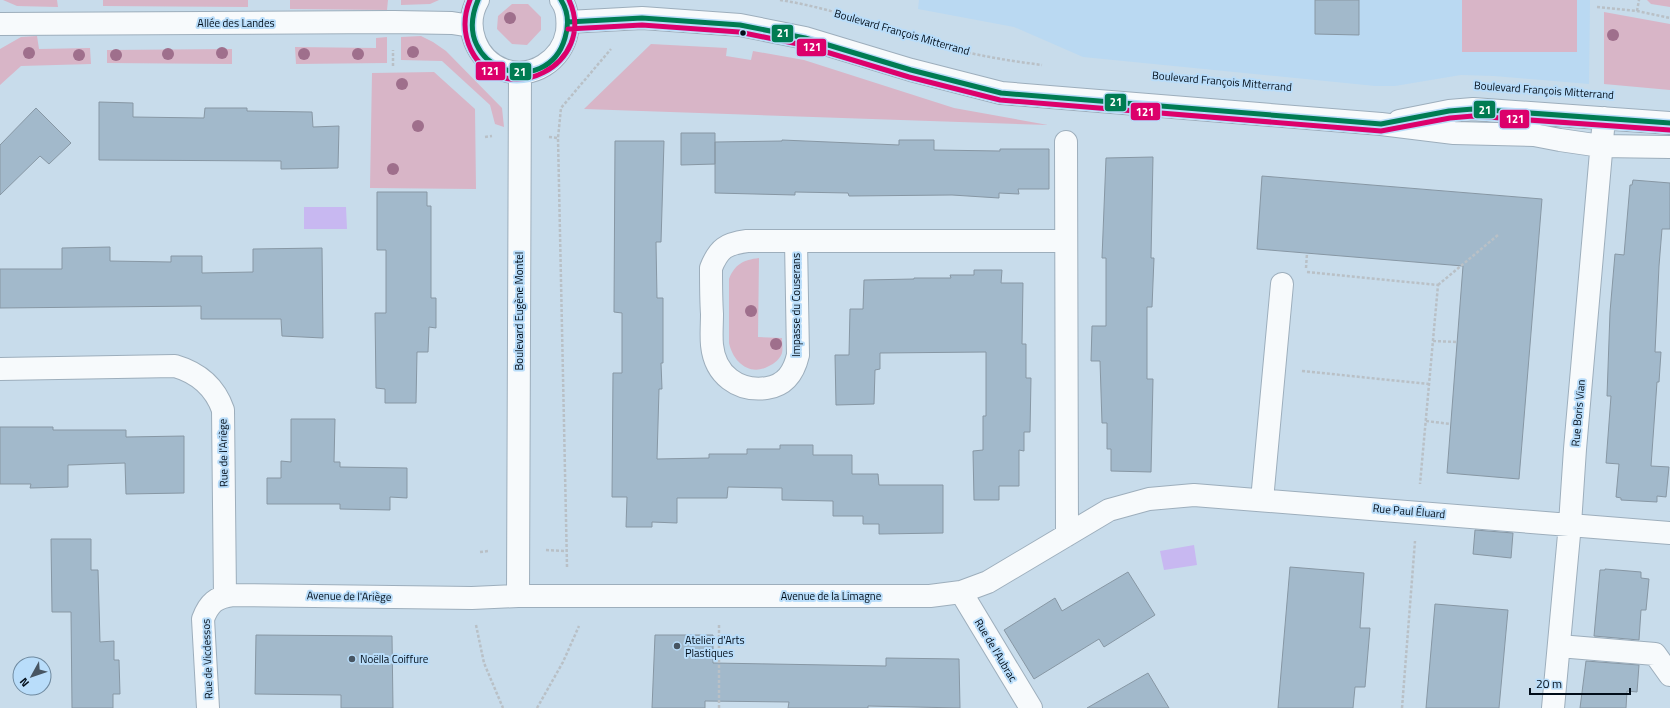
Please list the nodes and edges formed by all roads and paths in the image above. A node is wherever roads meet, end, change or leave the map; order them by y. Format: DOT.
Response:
graph roads {
  1 [pos="478,0"];
  2 [pos="561,0"];
  3 [pos="780,0"];
  4 [pos="1638,0"];
  5 [pos="791,1"];
  6 [pos="1597,7"];
  7 [pos="1636,11"];
  8 [pos="1670,18"];
  9 [pos="627,19"];
  10 [pos="568,22"];
  11 [pos="0,24"];
  12 [pos="471,26"];
  13 [pos="1043,66"];
  14 [pos="520,72"];
  15 [pos="1604,118"];
  16 [pos="1670,123"];
  17 [pos="1381,124"];
  18 [pos="1066,142"];
  19 [pos="1601,146"];
  20 [pos="1670,147"];
  21 [pos="1498,235"];
  22 [pos="796,241"];
  23 [pos="1066,241"];
  24 [pos="1307,253"];
  25 [pos="1282,284"];
  26 [pos="1438,285"];
  27 [pos="1433,341"];
  28 [pos="1457,342"];
  29 [pos="1274,368"];
  30 [pos="0,369"];
  31 [pos="1429,384"];
  32 [pos="1426,421"];
  33 [pos="1450,424"];
  34 [pos="1262,500"];
  35 [pos="1418,512"];
  36 [pos="1570,524"];
  37 [pos="1670,533"];
  38 [pos="1067,535"];
  39 [pos="961,592"];
  40 [pos="719,595"];
  41 [pos="225,596"];
  42 [pos="518,596"];
  43 [pos="581,596"];
  44 [pos="472,598"];
  45 [pos="1558,646"];
  46 [pos="1670,676"];
  47 [pos="208,708"];
  48 [pos="503,708"];
  49 [pos="537,708"];
  50 [pos="719,708"];
  51 [pos="1031,708"];
  52 [pos="1402,708"];
  53 [pos="1553,708"];
  1 -- 12 [label="street"];
  2 -- 10 [label="street"];
  3 -- 5 [label="path, Boulevard François Mitterrand"];
  4 -- 7 [label="path"];
  5 -- 13 [label="path, Boulevard François Mitterrand"];
  6 -- 7 [label="path"];
  7 -- 8 [label="path"];
  9 -- 10 [label="street"];
  9 -- 17 [label="street"];
  9 -- 43 [label="path"];
  10 -- 14 [label="street"];
  11 -- 12 [label="street, Allée des Landes"];
  12 -- 14 [label="street"];
  14 -- 42 [label="street, Boulevard Eugène Montel"];
  15 -- 16 [label="street"];
  15 -- 17 [label="street"];
  15 -- 19 [label="street, Rue Boris Vian"];
  17 -- 19 [label="street"];
  18 -- 23 [label="street"];
  19 -- 20 [label="street"];
  19 -- 36 [label="street, Rue Boris Vian"];
  21 -- 26 [label="path"];
  22 -- 22 [label="street, Impasse du Couserans"];
  22 -- 23 [label="street, Impasse du Couserans"];
  23 -- 38 [label="street"];
  24 -- 26 [label="path"];
  25 -- 29 [label="street"];
  26 -- 27 [label="path"];
  27 -- 28 [label="path"];
  27 -- 31 [label="path"];
  29 -- 31 [label="path"];
  29 -- 34 [label="street"];
  30 -- 41 [label="street, Rue de l'Ariège"];
  31 -- 32 [label="path"];
  32 -- 33 [label="path"];
  32 -- 35 [label="path"];
  34 -- 35 [label="street, Rue Paul Éluard"];
  34 -- 38 [label="street, Rue Paul Éluard"];
  35 -- 36 [label="street, Rue Paul Éluard"];
  35 -- 52 [label="path"];
  36 -- 37 [label="street, Rue Paul Éluard"];
  36 -- 45 [label="street, Rue Boris Vian"];
  38 -- 39 [label="street, Avenue de la Limagne"];
  39 -- 40 [label="street, Avenue de la Limagne"];
  39 -- 51 [label="street, Rue de l'Aubrac"];
  40 -- 43 [label="street, Avenue de la Limagne"];
  40 -- 50 [label="path"];
  41 -- 44 [label="street, Avenue de l'Ariège"];
  41 -- 47 [label="street, Rue de Vicdessos"];
  42 -- 43 [label="street, Avenue de la Limagne"];
  42 -- 44 [label="street, Avenue de l'Ariège"];
  43 -- 49 [label="path"];
  44 -- 48 [label="path"];
  45 -- 46 [label="street"];
  45 -- 53 [label="street, Rue Boris Vian"];
}
